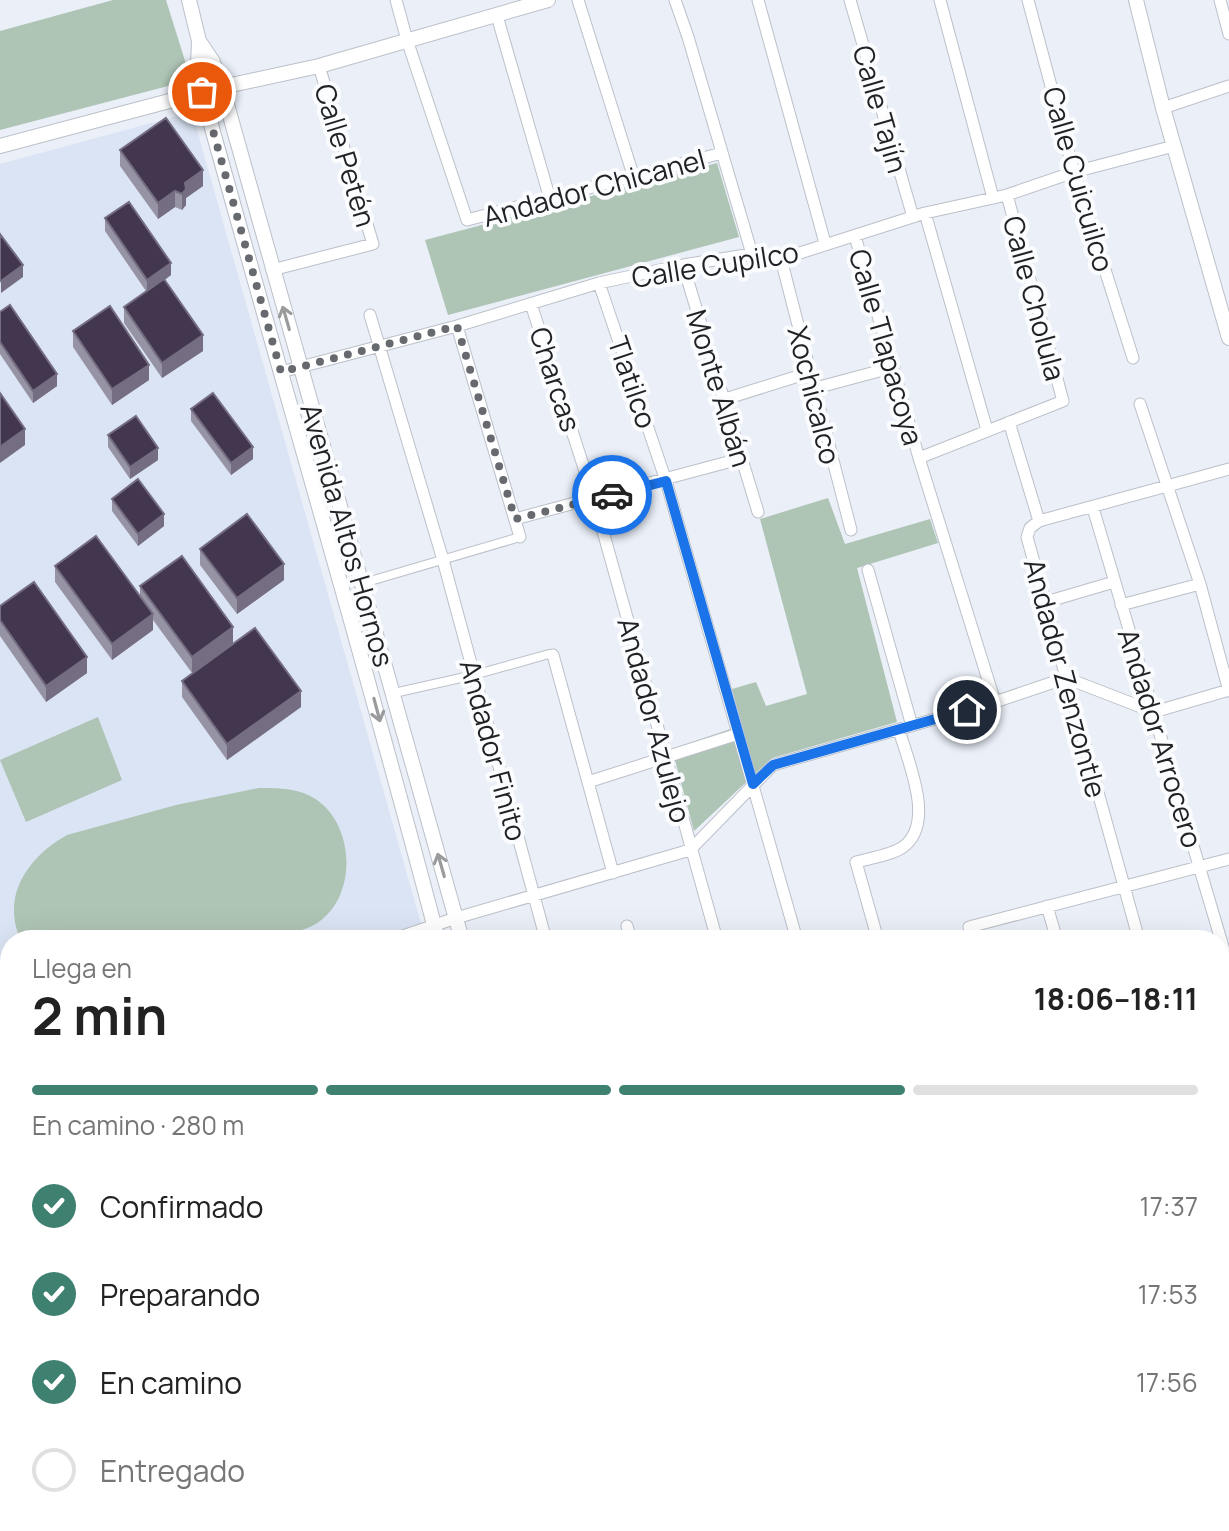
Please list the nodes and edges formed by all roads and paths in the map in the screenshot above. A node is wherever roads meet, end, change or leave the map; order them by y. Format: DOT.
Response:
graph roads {
  1 [pos="189,0"];
  2 [pos="396,0"];
  3 [pos="548,0"];
  4 [pos="578,0"];
  5 [pos="675,0"];
  6 [pos="758,0"];
  7 [pos="850,0"];
  8 [pos="940,0"];
  9 [pos="1028,0"];
  10 [pos="1136,0"];
  11 [pos="1220,0"];
  12 [pos="497,16"];
  13 [pos="1229,34"];
  14 [pos="407,40"];
  15 [pos="199,41"];
  16 [pos="319,66"];
  17 [pos="1229,86"];
  18 [pos="222,87"];
  19 [pos="202,92"];
  20 [pos="1163,108"];
  21 [pos="0,146"];
  22 [pos="1174,146"];
  23 [pos="722,153"];
  24 [pos="1074,172"];
  25 [pos="634,178"];
  26 [pos="1007,195"];
  27 [pos="993,198"];
  28 [pos="550,199"];
  29 [pos="925,213"];
  30 [pos="913,217"];
  31 [pos="855,236"];
  32 [pos="825,243"];
  33 [pos="752,254"];
  34 [pos="781,259"];
  35 [pos="683,265"];
  36 [pos="272,270"];
  37 [pos="599,283"];
  38 [pos="531,304"];
  39 [pos="370,315"];
  40 [pos="457,326"];
  41 [pos="1229,338"];
  42 [pos="378,347"];
  43 [pos="1133,358"];
  44 [pos="300,366"];
  45 [pos="894,367"];
  46 [pos="281,372"];
  47 [pos="808,373"];
  48 [pos="812,389"];
  49 [pos="722,400"];
  50 [pos="1140,404"];
  51 [pos="1009,422"];
  52 [pos="987,430"];
  53 [pos="743,458"];
  54 [pos="919,458"];
  55 [pos="1229,469"];
  56 [pos="666,481"];
  57 [pos="1168,486"];
  58 [pos="594,499"];
  59 [pos="1093,508"];
  60 [pos="758,512"];
  61 [pos="515,519"];
  62 [pos="1039,521"];
  63 [pos="851,530"];
  64 [pos="520,537"];
  65 [pos="443,560"];
  66 [pos="868,570"];
  67 [pos="1114,582"];
  68 [pos="360,584"];
  69 [pos="1200,584"];
  70 [pos="1046,602"];
  71 [pos="1121,605"];
  72 [pos="553,655"];
  73 [pos="474,675"];
  74 [pos="1066,678"];
  75 [pos="1229,690"];
  76 [pos="394,693"];
  77 [pos="995,702"];
  78 [pos="1154,712"];
  79 [pos="912,726"];
  80 [pos="899,730"];
  81 [pos="738,734"];
  82 [pos="667,758"];
  83 [pos="588,782"];
  84 [pos="753,784"];
  85 [pos="690,850"];
  86 [pos="1229,859"];
  87 [pos="1199,867"];
  88 [pos="613,873"];
  89 [pos="1124,885"];
  90 [pos="533,896"];
  91 [pos="1047,906"];
  92 [pos="456,918"];
  93 [pos="627,926"];
  94 [pos="969,927"];
  95 [pos="435,930"];
  96 [pos="440,930"];
  97 [pos="459,930"];
  98 [pos="543,930"];
  99 [pos="628,930"];
  100 [pos="714,930"];
  101 [pos="794,930"];
  102 [pos="875,930"];
  103 [pos="1054,930"];
  104 [pos="1136,930"];
  105 [pos="1218,930"];
  1 -- 15 [label="street, Avenida Altos Hornos"];
  2 -- 14 [label="street"];
  3 -- 12 [label="street"];
  4 -- 25 [label="street"];
  5 -- 23 [label="street"];
  6 -- 32 [label="street, Calle Tlapacoya"];
  7 -- 30 [label="street, Calle Tajín"];
  8 -- 27 [label="street, Calle Cholula"];
  9 -- 24 [label="street, Calle Cuicuilco"];
  10 -- 20 [label="street"];
  11 -- 13 [label="street"];
  12 -- 14 [label="street"];
  12 -- 28 [label="street"];
  14 -- 16 [label="street"];
  14 -- 28 [label="street, Andador Chicanel"];
  15 -- 18 [label="street, Avenida Altos Hornos"];
  15 -- 19 [label="street, Avenida Altos Hornos"];
  16 -- 18 [label="street"];
  16 -- 36 [label="street, Calle Petén"];
  17 -- 20 [label="street"];
  18 -- 19 [label="street"];
  18 -- 36 [label="street, Avenida Altos Hornos"];
  19 -- 21 [label="street"];
  19 -- 46 [label="street, Avenida Altos Hornos"];
  20 -- 22 [label="street"];
  22 -- 24 [label="street, Calle Cupilco"];
  22 -- 41 [label="street"];
  23 -- 25 [label="street, Andador Chicanel"];
  23 -- 33 [label="street"];
  24 -- 26 [label="street, Calle Cupilco"];
  24 -- 43 [label="street, Calle Cuicuilco"];
  25 -- 28 [label="street, Andador Chicanel"];
  26 -- 27 [label="street, Calle Cupilco"];
  26 -- 51 [label="street, Calle Cholula"];
  27 -- 29 [label="street, Calle Cupilco"];
  29 -- 30 [label="street, Calle Cupilco"];
  29 -- 52 [label="street"];
  30 -- 31 [label="street, Calle Cupilco"];
  31 -- 32 [label="street, Calle Cupilco"];
  31 -- 45 [label="street, Calle Tlapacoya"];
  32 -- 34 [label="street, Calle Cupilco"];
  33 -- 34 [label="street, Calle Cupilco"];
  33 -- 35 [label="street, Calle Cupilco"];
  34 -- 47 [label="street, Xochicalco"];
  35 -- 37 [label="street, Calle Cupilco"];
  35 -- 49 [label="street, Monte Albán"];
  44 -- 36 [label="street, Avenida Altos Hornos, one-way"];
  37 -- 38 [label="street, Calle Cupilco"];
  37 -- 56 [label="street, Tlatilco"];
  38 -- 40 [label="street, Calle Cupilco"];
  38 -- 58 [label="street, Charcas"];
  39 -- 42 [label="street, Andador Finito"];
  40 -- 42 [label="street, Calle Cupilco"];
  40 -- 61 [label="street"];
  42 -- 44 [label="street, Calle Cupilco"];
  42 -- 65 [label="street, Andador Finito"];
  44 -- 46 [label="street, Calle Cupilco"];
  44 -- 68 [label="street, Avenida Altos Hornos"];
  45 -- 48 [label="street"];
  45 -- 54 [label="street, Calle Tlapacoya"];
  46 -- 95 [label="street, Avenida Altos Hornos, one-way"];
  47 -- 48 [label="street, Xochicalco"];
  47 -- 49 [label="street"];
  48 -- 63 [label="street, Xochicalco"];
  49 -- 53 [label="street, Monte Albán"];
  50 -- 57 [label="street"];
  51 -- 52 [label="street"];
  51 -- 62 [label="street, Andador Zenzontle"];
  52 -- 54 [label="street"];
  53 -- 56 [label="street"];
  53 -- 60 [label="street, Monte Albán"];
  54 -- 77 [label="street, Calle Tlapacoya"];
  55 -- 57 [label="street"];
  56 -- 58 [label="street"];
  56 -- 81 [label="street, Tlatilco"];
  57 -- 59 [label="street"];
  57 -- 69 [label="street"];
  58 -- 61 [label="street"];
  58 -- 82 [label="street, Andador Azulejo"];
  59 -- 62 [label="street"];
  59 -- 67 [label="street, Andador Arrocero"];
  61 -- 64 [label="street"];
  62 -- 70 [label="street, Andador Zenzontle"];
  64 -- 65 [label="street"];
  65 -- 68 [label="street"];
  65 -- 73 [label="street, Andador Finito"];
  66 -- 79 [label="street"];
  67 -- 70 [label="street"];
  67 -- 71 [label="street, Andador Arrocero"];
  68 -- 76 [label="street, Avenida Altos Hornos"];
  69 -- 71 [label="street"];
  69 -- 75 [label="street"];
  70 -- 74 [label="street, Andador Zenzontle"];
  71 -- 78 [label="street, Andador Arrocero"];
  72 -- 73 [label="street"];
  72 -- 83 [label="street"];
  73 -- 76 [label="street"];
  73 -- 90 [label="street, Andador Finito"];
  74 -- 77 [label="street"];
  74 -- 78 [label="street"];
  74 -- 89 [label="street, Andador Zenzontle"];
  75 -- 78 [label="street"];
  92 -- 76 [label="street, Avenida Altos Hornos, one-way"];
  77 -- 79 [label="street"];
  78 -- 87 [label="street, Andador Arrocero"];
  79 -- 80 [label="street"];
  80 -- 84 [label="street"];
  80 -- 102 [label="street"];
  81 -- 82 [label="street"];
  81 -- 84 [label="street, Tlatilco"];
  82 -- 83 [label="street"];
  82 -- 85 [label="street, Andador Azulejo"];
  83 -- 88 [label="street"];
  84 -- 85 [label="street"];
  84 -- 101 [label="street, Tlatilco"];
  85 -- 88 [label="street"];
  85 -- 100 [label="street, Andador Azulejo"];
  86 -- 87 [label="street"];
  87 -- 89 [label="street"];
  87 -- 105 [label="street, Andador Arrocero"];
  88 -- 90 [label="street"];
  89 -- 91 [label="street"];
  89 -- 104 [label="street, Andador Zenzontle"];
  90 -- 92 [label="street"];
  90 -- 98 [label="street, Andador Finito"];
  91 -- 94 [label="street"];
  91 -- 103 [label="street"];
  92 -- 96 [label="street"];
  92 -- 97 [label="street, Avenida Altos Hornos"];
  93 -- 99 [label="street"];
}
